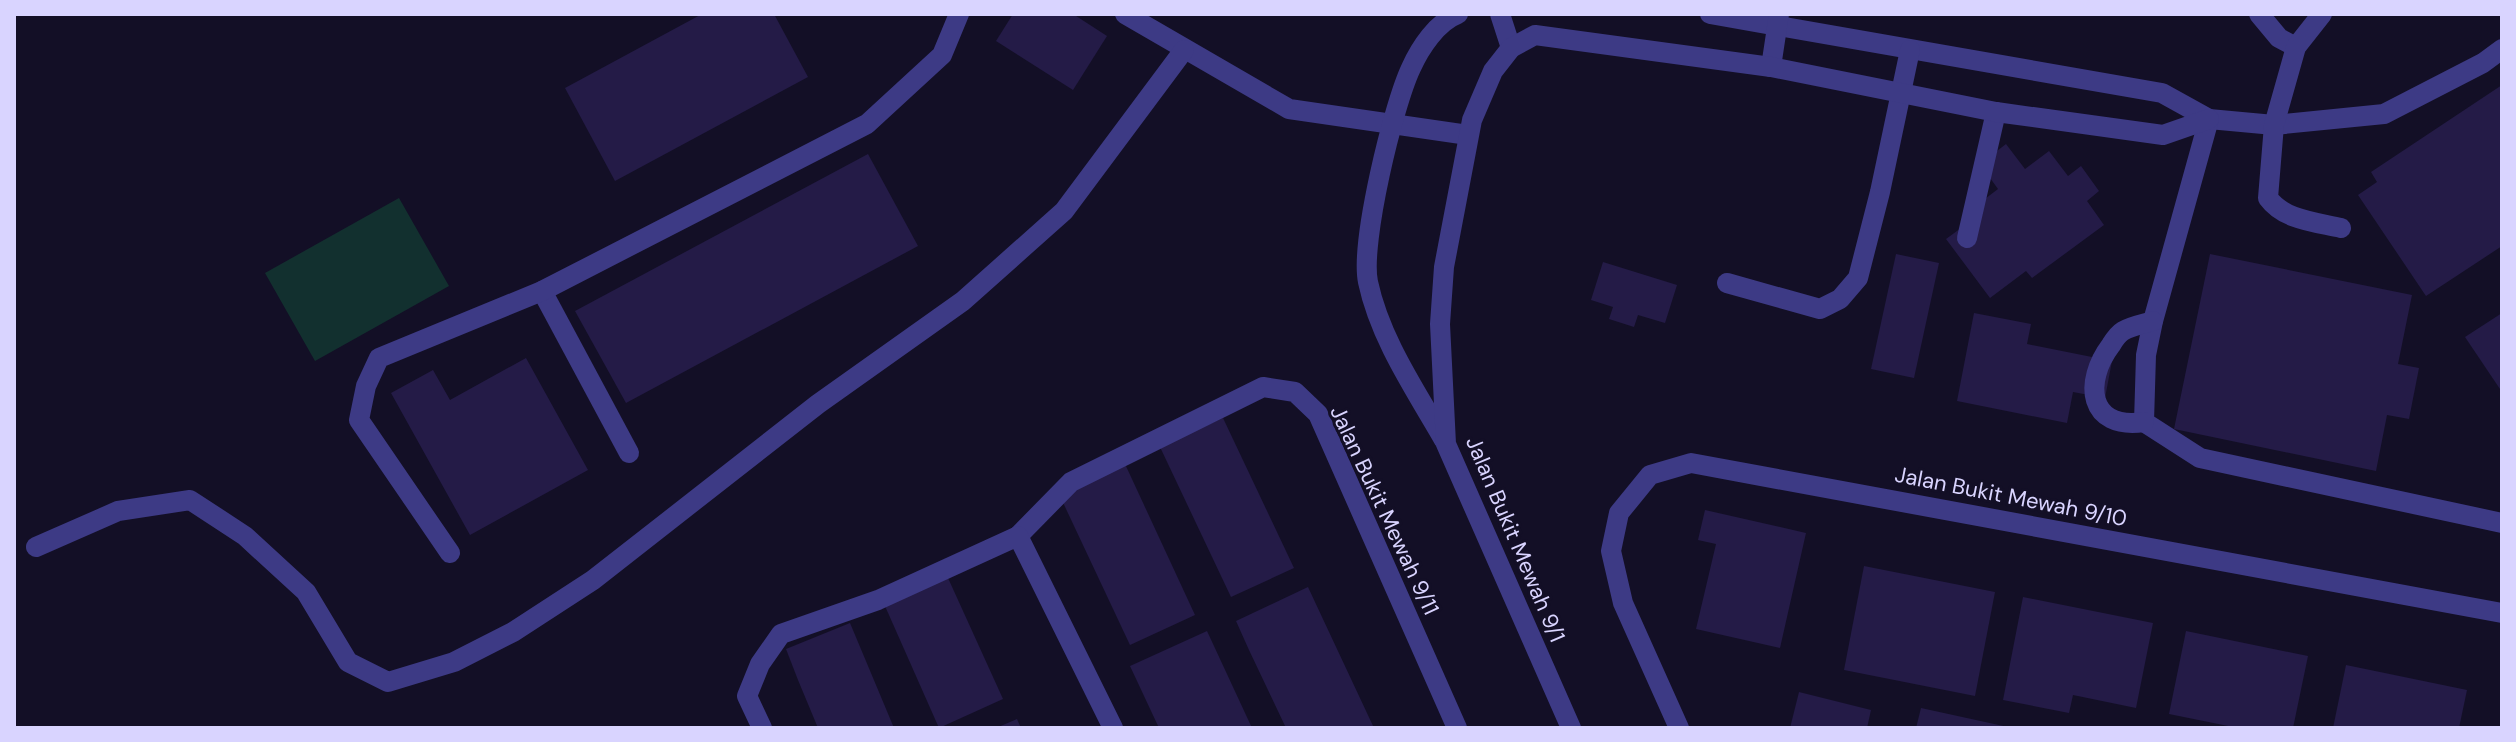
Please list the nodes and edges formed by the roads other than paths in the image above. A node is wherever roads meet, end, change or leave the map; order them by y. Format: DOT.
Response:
graph roads {
  1 [pos="959,14"];
  2 [pos="1125,14"];
  3 [pos="1458,14"];
  4 [pos="1500,14"];
  5 [pos="1710,14"];
  6 [pos="2259,14"];
  7 [pos="2322,14"];
  8 [pos="1778,19"];
  9 [pos="2296,47"];
  10 [pos="1511,48"];
  11 [pos="2502,49"];
  12 [pos="1184,50"];
  13 [pos="1910,50"];
  14 [pos="1771,67"];
  15 [pos="1902,91"];
  16 [pos="1996,112"];
  17 [pos="2209,119"];
  18 [pos="1392,121"];
  19 [pos="2274,125"];
  20 [pos="1468,135"];
  21 [pos="2341,228"];
  22 [pos="1967,238"];
  23 [pos="1727,283"];
  24 [pos="542,291"];
  25 [pos="2153,321"];
  26 [pos="2144,422"];
  27 [pos="1446,444"];
  28 [pos="629,453"];
  29 [pos="2502,523"];
  30 [pos="1018,536"];
  31 [pos="36,547"];
  32 [pos="450,553"];
  33 [pos="2502,613"];
  34 [pos="762,728"];
  35 [pos="1113,728"];
  36 [pos="1457,728"];
  37 [pos="1571,728"];
  38 [pos="1679,728"];
  1 -- 24 [label="street"];
  2 -- 12 [label="street"];
  3 -- 18 [label="street"];
  4 -- 10 [label="street"];
  5 -- 8 [label="street"];
  6 -- 9 [label="street"];
  7 -- 9 [label="street"];
  8 -- 13 [label="street"];
  8 -- 14 [label="street"];
  9 -- 19 [label="street"];
  10 -- 14 [label="street"];
  10 -- 20 [label="street, Jalan Bukit Mewah 9/1"];
  11 -- 19 [label="street"];
  12 -- 18 [label="street"];
  12 -- 31 [label="street"];
  13 -- 15 [label="street"];
  13 -- 17 [label="street"];
  14 -- 15 [label="street"];
  15 -- 16 [label="street"];
  15 -- 23 [label="street"];
  16 -- 17 [label="street"];
  16 -- 22 [label="street"];
  17 -- 19 [label="street"];
  17 -- 25 [label="street"];
  18 -- 20 [label="street"];
  18 -- 27 [label="street"];
  19 -- 21 [label="street"];
  20 -- 27 [label="street, Jalan Bukit Mewah 9/1"];
  24 -- 28 [label="street"];
  24 -- 32 [label="street"];
  25 -- 26 [label="street"];
  25 -- 26 [label="street"];
  26 -- 29 [label="street"];
  27 -- 37 [label="street, Jalan Bukit Mewah 9/1"];
  30 -- 34 [label="street"];
  30 -- 35 [label="street"];
  30 -- 36 [label="street, Jalan Bukit Mewah 9/11"];
  33 -- 38 [label="street, Jalan Bukit Mewah 9/10"];
}
